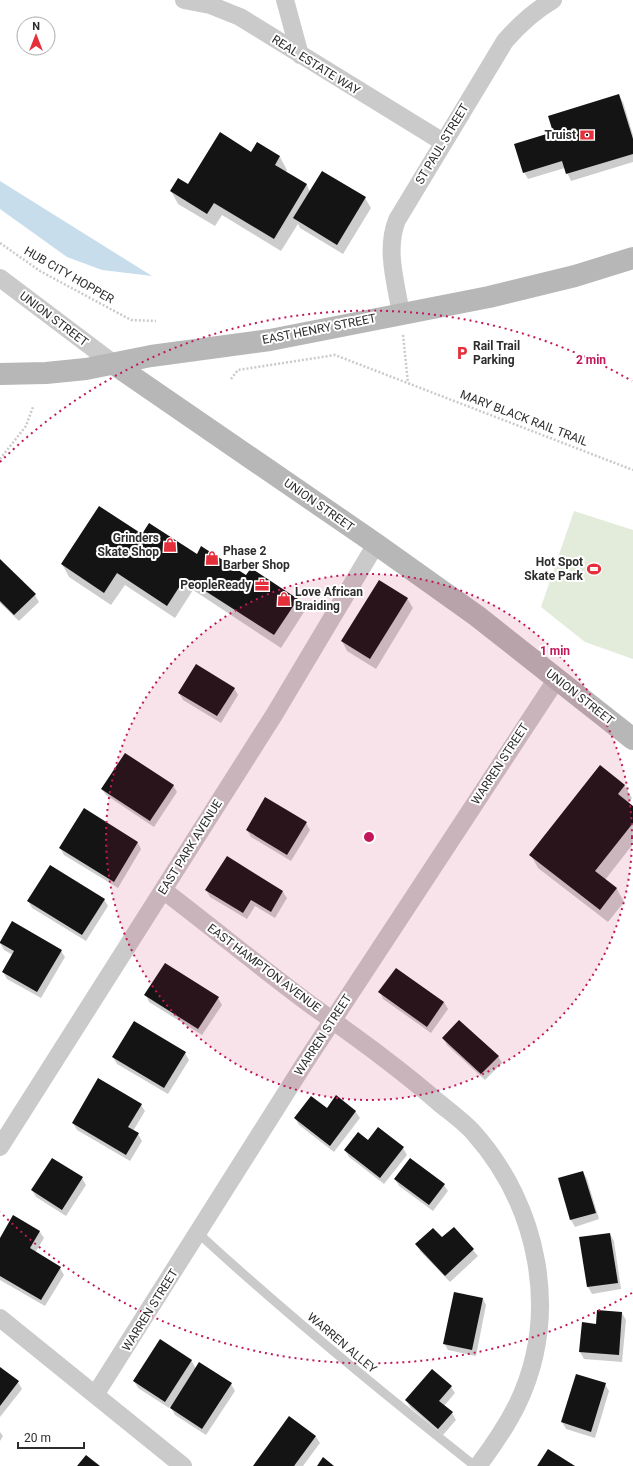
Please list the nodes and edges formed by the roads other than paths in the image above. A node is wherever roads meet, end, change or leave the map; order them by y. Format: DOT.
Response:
graph roads {
  1 [pos="184,0"];
  2 [pos="285,0"];
  3 [pos="553,0"];
  4 [pos="300,55"];
  5 [pos="443,142"];
  6 [pos="633,258"];
  7 [pos="0,278"];
  8 [pos="401,314"];
  9 [pos="114,364"];
  10 [pos="0,374"];
  11 [pos="376,544"];
  12 [pos="556,680"];
  13 [pos="633,739"];
  14 [pos="163,890"];
  15 [pos="333,1020"];
  16 [pos="0,1148"];
  17 [pos="198,1234"];
  18 [pos="0,1318"];
  19 [pos="95,1395"];
  20 [pos="183,1466"];
  21 [pos="475,1466"];
  22 [pos="478,1466"];
  1 -- 4 [label="street, REAL ESTATE WAY"];
  2 -- 4 [label="street"];
  3 -- 5 [label="street, ST PAUL STREET"];
  4 -- 5 [label="street, REAL ESTATE WAY"];
  5 -- 8 [label="street, ST PAUL STREET"];
  6 -- 8 [label="main road, EAST HENRY STREET"];
  7 -- 9 [label="street, UNION STREET"];
  8 -- 9 [label="main road, EAST HENRY STREET"];
  9 -- 10 [label="main road, EAST HENRY STREET"];
  9 -- 11 [label="main road, UNION STREET"];
  11 -- 12 [label="main road, UNION STREET"];
  11 -- 14 [label="street, EAST PARK AVENUE"];
  12 -- 13 [label="main road, UNION STREET"];
  12 -- 15 [label="street, WARREN STREET"];
  14 -- 15 [label="street, EAST HAMPTON AVENUE"];
  14 -- 16 [label="street, EAST PARK AVENUE"];
  15 -- 17 [label="street, WARREN STREET"];
  15 -- 22 [label="street, EAST HAMPTON AVENUE"];
  17 -- 19 [label="street, WARREN STREET"];
  17 -- 21 [label="lane, WARREN ALLEY"];
  18 -- 19 [label="street"];
  19 -- 20 [label="street"];
}
